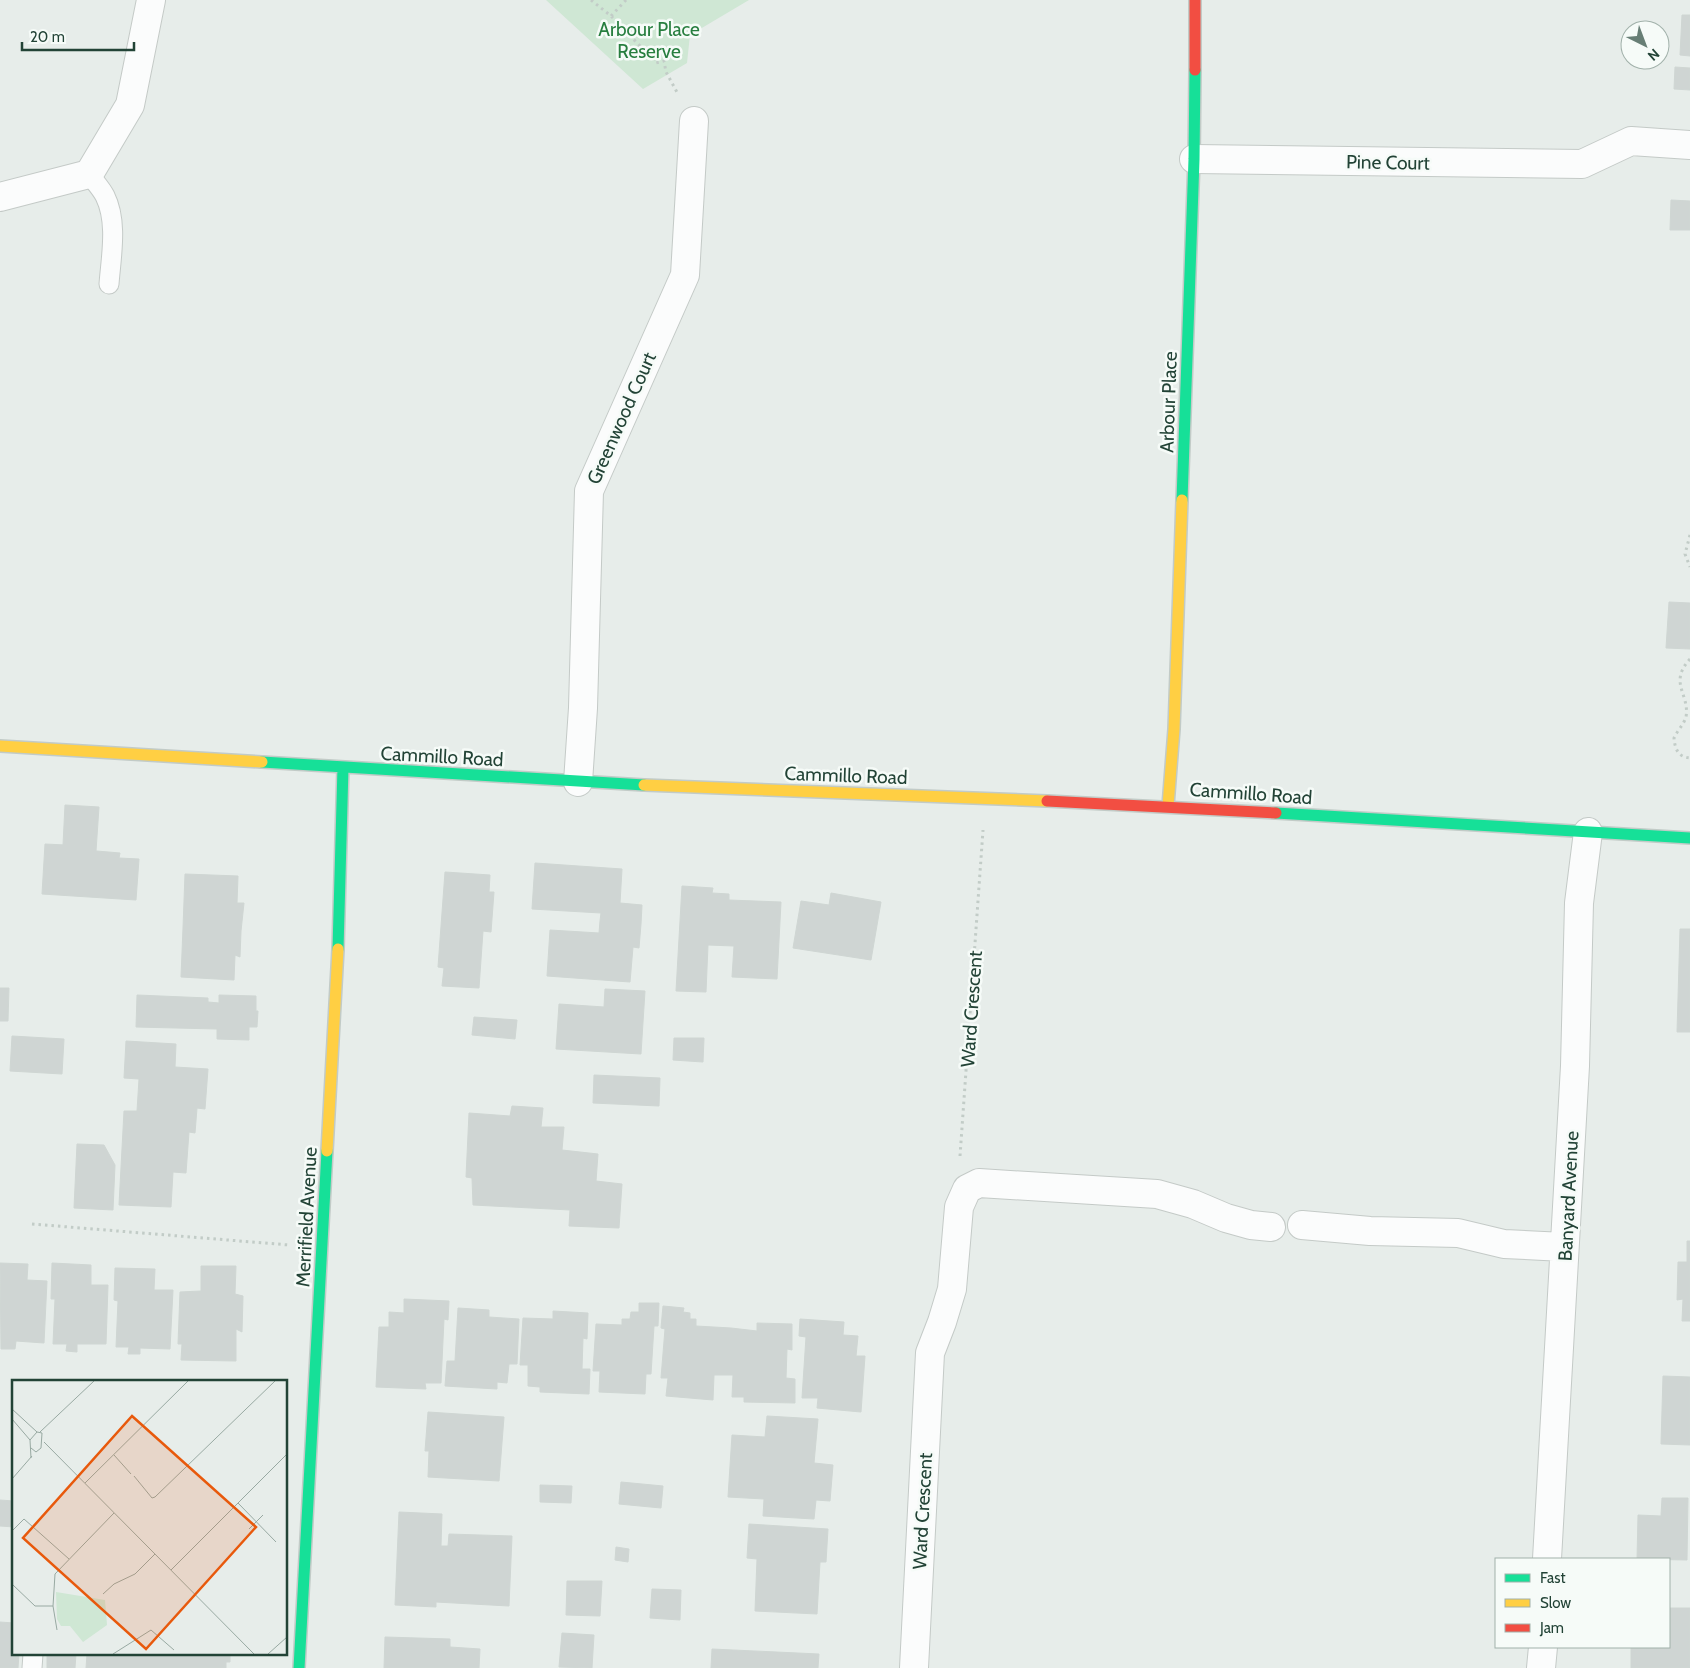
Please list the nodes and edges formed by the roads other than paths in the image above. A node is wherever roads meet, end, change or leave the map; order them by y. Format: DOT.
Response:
graph roads {
  1 [pos="151,0"];
  2 [pos="1195,0"];
  3 [pos="694,121"];
  4 [pos="1690,145"];
  5 [pos="1194,159"];
  6 [pos="89,174"];
  7 [pos="0,197"];
  8 [pos="109,284"];
  9 [pos="0,746"];
  10 [pos="343,767"];
  11 [pos="578,782"];
  12 [pos="1168,806"];
  13 [pos="1588,832"];
  14 [pos="1690,838"];
  15 [pos="1302,1225"];
  16 [pos="1271,1227"];
  17 [pos="1564,1247"];
  18 [pos="1547,1558"];
  19 [pos="1543,1648"];
  20 [pos="299,1668"];
  21 [pos="914,1668"];
  22 [pos="1541,1668"];
  1 -- 6 [label="street"];
  2 -- 5 [label="street, Arbour Place"];
  3 -- 11 [label="street, Greenwood Court"];
  4 -- 5 [label="street, Pine Court"];
  5 -- 12 [label="street, Arbour Place"];
  6 -- 7 [label="street"];
  6 -- 8 [label="lane"];
  9 -- 10 [label="street, Cammillo Road"];
  10 -- 11 [label="street, Cammillo Road"];
  10 -- 20 [label="street, Merrifield Avenue"];
  11 -- 12 [label="street, Cammillo Road"];
  12 -- 13 [label="street, Cammillo Road"];
  13 -- 14 [label="street, Cammillo Road"];
  13 -- 17 [label="street, Banyard Avenue"];
  15 -- 17 [label="street"];
  16 -- 21 [label="street, Ward Crescent"];
  17 -- 18 [label="street, Banyard Avenue"];
  19 -- 22 [label="street"];
}
